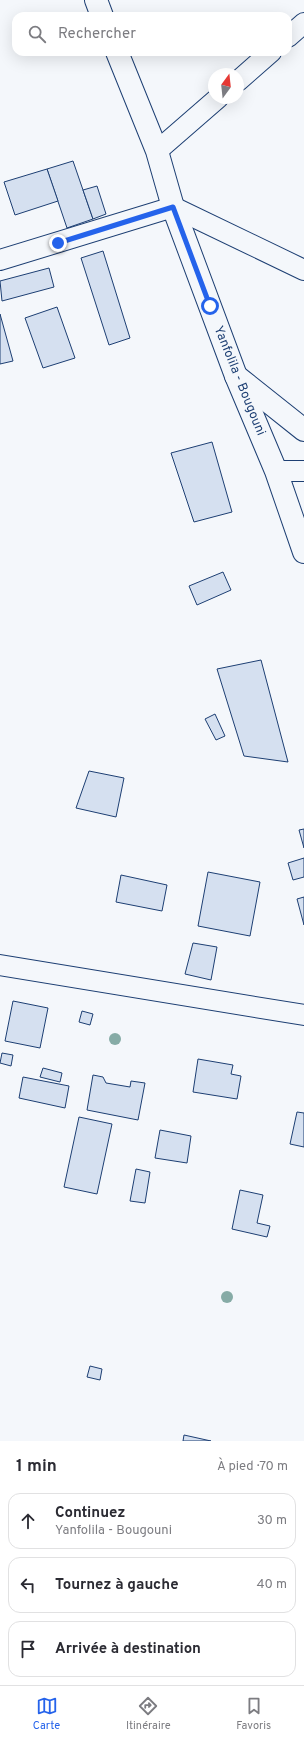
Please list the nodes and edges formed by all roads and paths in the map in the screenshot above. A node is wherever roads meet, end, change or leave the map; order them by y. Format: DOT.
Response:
graph roads {
  1 [pos="96,0"];
  2 [pos="100,12"];
  3 [pos="304,23"];
  4 [pos="292,34"];
  5 [pos="119,56"];
  6 [pos="266,56"];
  7 [pos="244,76"];
  8 [pos="211,104"];
  9 [pos="157,152"];
  10 [pos="173,207"];
  11 [pos="0,260"];
  12 [pos="304,270"];
  13 [pos="236,376"];
  14 [pos="304,430"];
  15 [pos="276,471"];
  16 [pos="304,471"];
  17 [pos="304,552"];
  18 [pos="0,965"];
  19 [pos="304,1015"];
  1 -- 2 [label="main road"];
  3 -- 4 [label="street"];
  5 -- 9 [label="main road, Yanfolila - Bougouni"];
  6 -- 7 [label="street"];
  8 -- 9 [label="street"];
  9 -- 10 [label="main road, Yanfolila - Bougouni"];
  10 -- 11 [label="street"];
  10 -- 12 [label="street"];
  10 -- 13 [label="main road, Yanfolila - Bougouni"];
  13 -- 14 [label="main road"];
  13 -- 15 [label="main road, Yanfolila - Bougouni"];
  15 -- 16 [label="street"];
  15 -- 17 [label="main road, Yanfolila - Bougouni"];
  18 -- 19 [label="street"];
}
